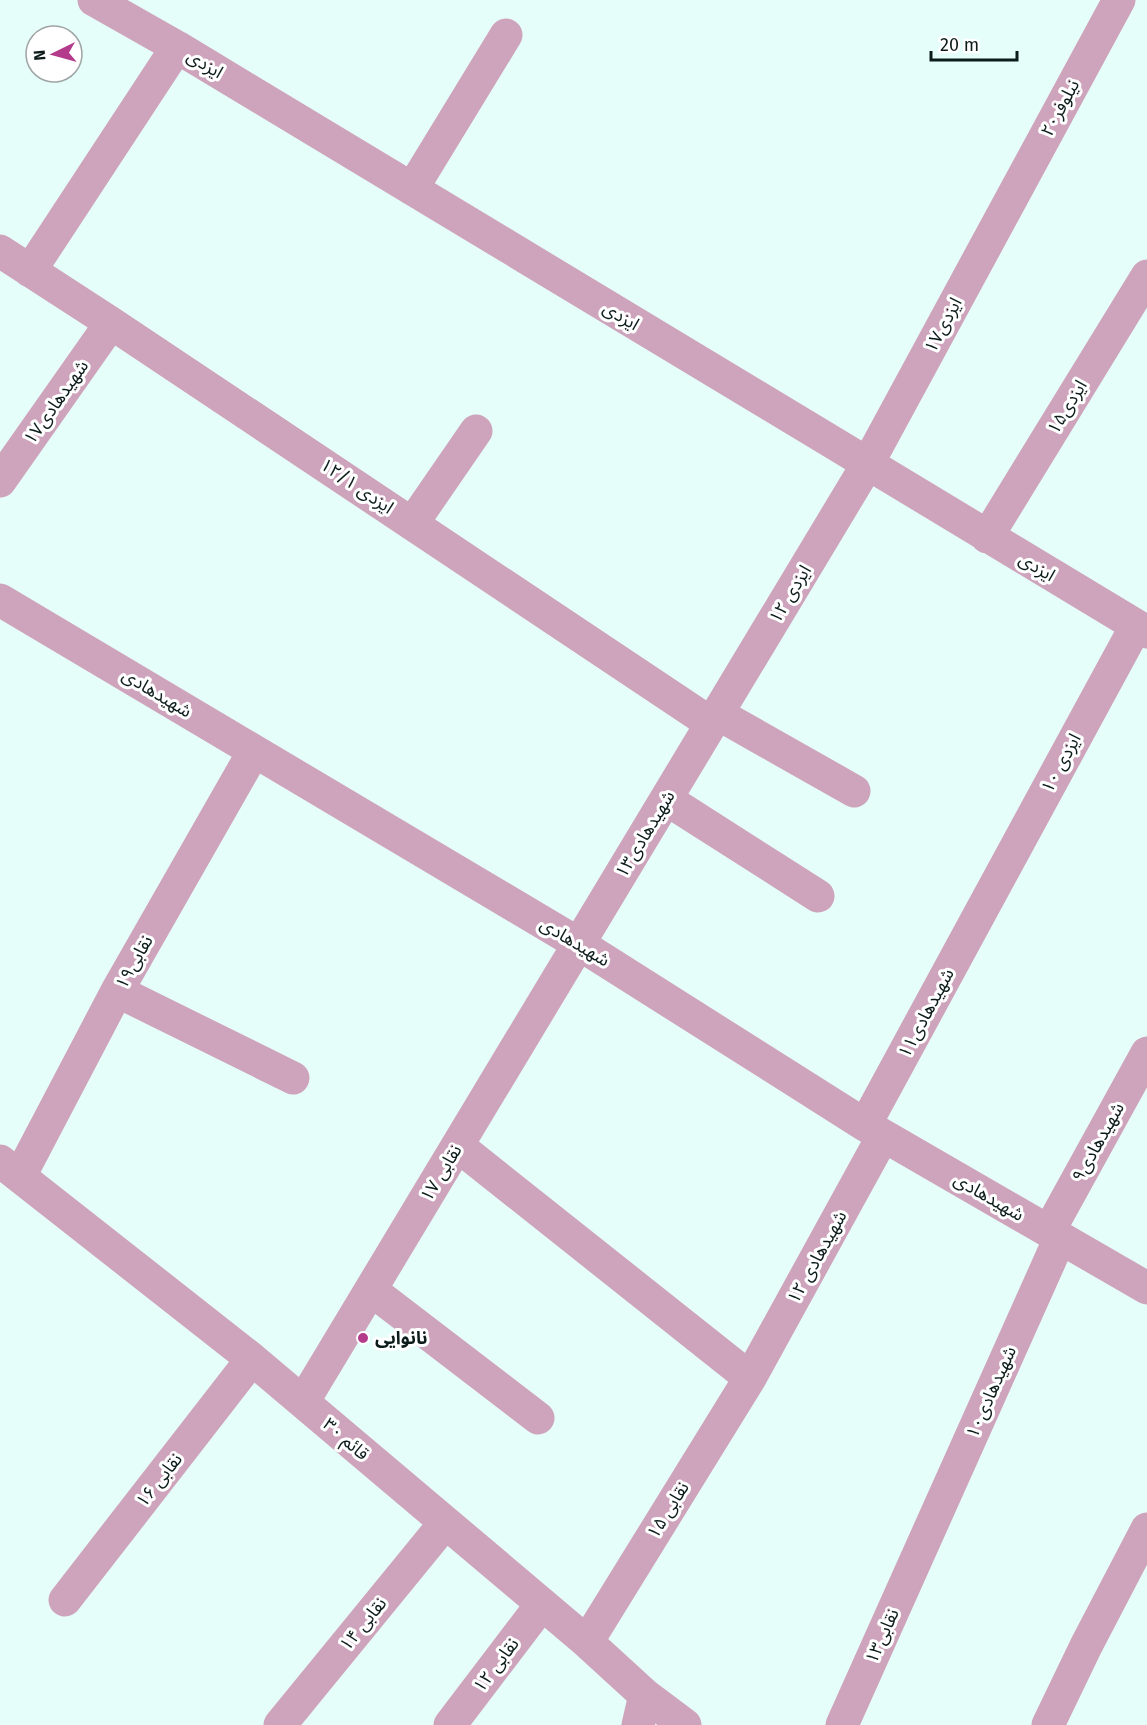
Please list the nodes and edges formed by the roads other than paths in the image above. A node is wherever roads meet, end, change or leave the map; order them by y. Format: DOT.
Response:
graph roads {
  1 [pos="94,0"];
  2 [pos="1119,0"];
  3 [pos="507,35"];
  4 [pos="177,47"];
  5 [pos="1018,185"];
  6 [pos="412,189"];
  7 [pos="0,251"];
  8 [pos="30,271"];
  9 [pos="1147,276"];
  10 [pos="111,322"];
  11 [pos="476,431"];
  12 [pos="867,465"];
  13 [pos="0,481"];
  14 [pos="412,524"];
  15 [pos="987,537"];
  16 [pos="0,600"];
  17 [pos="1141,629"];
  18 [pos="715,719"];
  19 [pos="254,751"];
  20 [pos="854,791"];
  21 [pos="666,799"];
  22 [pos="818,896"];
  23 [pos="987,900"];
  24 [pos="579,944"];
  25 [pos="117,991"];
  26 [pos="1147,1053"];
  27 [pos="293,1078"];
  28 [pos="874,1130"];
  29 [pos="458,1146"];
  30 [pos="10,1169"];
  31 [pos="1055,1235"];
  32 [pos="1147,1288"];
  33 [pos="371,1290"];
  34 [pos="252,1359"];
  35 [pos="750,1378"];
  36 [pos="303,1402"];
  37 [pos="538,1418"];
  38 [pos="445,1523"];
  39 [pos="1147,1529"];
  40 [pos="922,1547"];
  41 [pos="65,1600"];
  42 [pos="542,1604"];
  43 [pos="587,1642"];
  44 [pos="642,1710"];
  45 [pos="280,1725"];
  46 [pos="450,1725"];
  47 [pos="685,1725"];
  48 [pos="842,1725"];
  49 [pos="1048,1725"];
  1 -- 4 [label="street, ایزدی"];
  2 -- 5 [label="street, نیلوفر۲۰"];
  3 -- 6 [label="street"];
  4 -- 6 [label="street, ایزدی"];
  4 -- 8 [label="street"];
  5 -- 12 [label="street, ایزدی۱۷"];
  6 -- 12 [label="street, ایزدی"];
  7 -- 8 [label="street, ایزدی ۱۲/۱"];
  8 -- 10 [label="street, ایزدی ۱۲/۱"];
  9 -- 15 [label="street, ایزدی۱۵"];
  10 -- 13 [label="street, شهیدهادی۱۷"];
  10 -- 14 [label="street, ایزدی ۱۲/۱"];
  11 -- 14 [label="street"];
  12 -- 15 [label="street, ایزدی"];
  12 -- 18 [label="street, ایزدی ۱۲"];
  14 -- 18 [label="street, ایزدی ۱۲/۱"];
  15 -- 17 [label="street, ایزدی"];
  16 -- 19 [label="street, شهیدهادی"];
  17 -- 23 [label="street, ایزدی ۱۰"];
  18 -- 20 [label="street, ایزدی ۱۲/۱"];
  18 -- 21 [label="street, شهیدهادی۱۳"];
  19 -- 24 [label="street, شهیدهادی"];
  19 -- 25 [label="street, نقابی۱۹"];
  21 -- 22 [label="street"];
  21 -- 24 [label="street, شهیدهادی۱۳"];
  23 -- 28 [label="street, شهیدهادی۱۱"];
  24 -- 28 [label="street, شهیدهادی"];
  24 -- 29 [label="street, نقابی ۱۷"];
  25 -- 27 [label="street"];
  25 -- 30 [label="street, نقابی۱۹"];
  26 -- 31 [label="street, شهیدهادی۹"];
  28 -- 31 [label="street, شهیدهادی"];
  28 -- 35 [label="street, شهیدهادی ۱۲"];
  29 -- 33 [label="street, نقابی ۱۷"];
  29 -- 35 [label="street"];
  30 -- 34 [label="street, قائم ۳۰"];
  31 -- 32 [label="street, شهیدهادی"];
  31 -- 40 [label="street, شهیدهادی۱۰"];
  33 -- 36 [label="street, نقابی ۱۷"];
  33 -- 37 [label="street"];
  34 -- 36 [label="street, قائم ۳۰"];
  34 -- 41 [label="street, نقابی ۱۶"];
  35 -- 43 [label="street, نقابی ۱۵"];
  36 -- 38 [label="street, قائم ۳۰"];
  38 -- 42 [label="street, قائم ۳۰"];
  38 -- 45 [label="street, نقابی ۱۴"];
  39 -- 49 [label="street"];
  40 -- 48 [label="street, نقابی۱۳"];
  42 -- 43 [label="street, قائم ۳۰"];
  42 -- 46 [label="street, نقابی ۱۲"];
  43 -- 44 [label="street, قائم ۳۰"];
  44 -- 47 [label="street, قائم ۳۰"];
}
